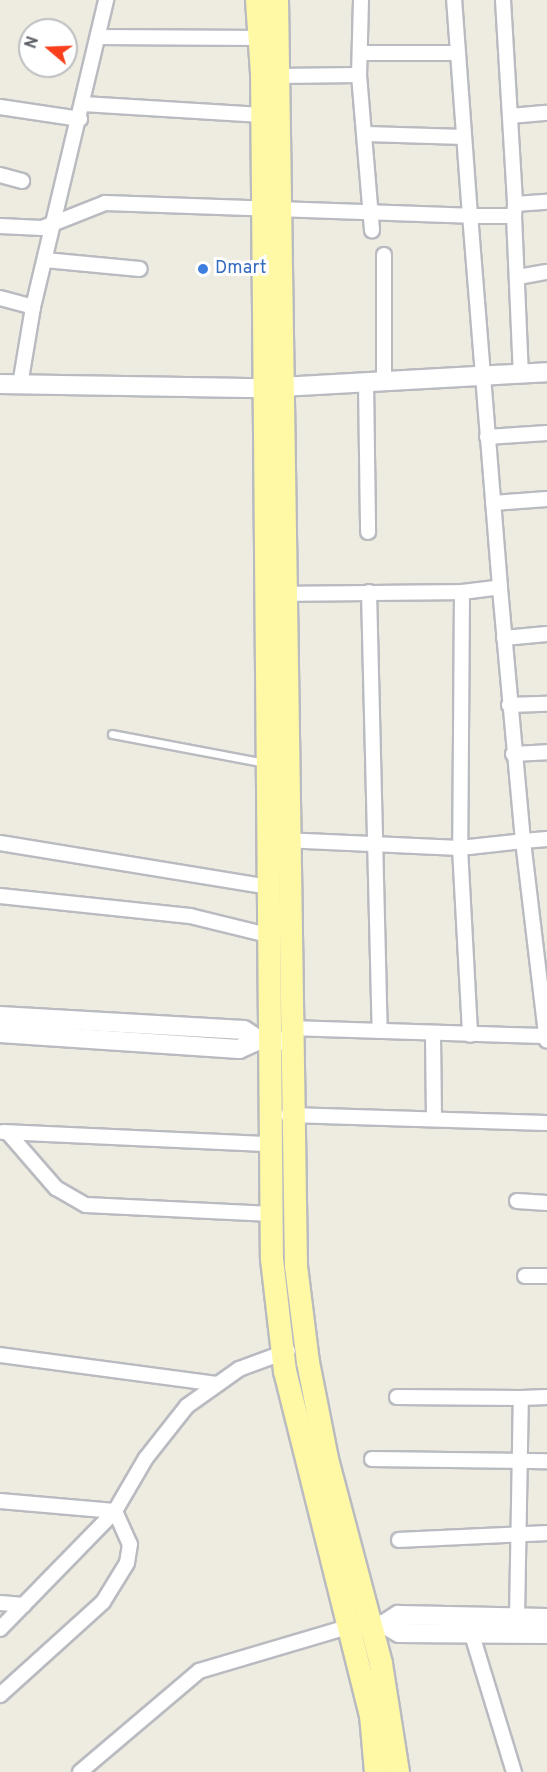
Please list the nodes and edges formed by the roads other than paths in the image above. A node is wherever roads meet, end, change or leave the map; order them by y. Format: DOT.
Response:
graph roads {
  1 [pos="105,0"];
  2 [pos="257,0"];
  3 [pos="278,0"];
  4 [pos="361,0"];
  5 [pos="454,0"];
  6 [pos="503,0"];
  7 [pos="99,37"];
  8 [pos="260,38"];
  9 [pos="362,53"];
  10 [pos="458,53"];
  11 [pos="359,75"];
  12 [pos="279,76"];
  13 [pos="83,104"];
  14 [pos="0,107"];
  15 [pos="547,113"];
  16 [pos="262,115"];
  17 [pos="510,116"];
  18 [pos="80,119"];
  19 [pos="366,134"];
  20 [pos="464,137"];
  21 [pos="0,175"];
  22 [pos="22,182"];
  23 [pos="547,202"];
  24 [pos="270,209"];
  25 [pos="371,209"];
  26 [pos="515,210"];
  27 [pos="470,216"];
  28 [pos="56,221"];
  29 [pos="0,226"];
  30 [pos="372,230"];
  31 [pos="384,255"];
  32 [pos="45,260"];
  33 [pos="140,269"];
  34 [pos="547,272"];
  35 [pos="518,276"];
  36 [pos="0,298"];
  37 [pos="33,307"];
  38 [pos="547,372"];
  39 [pos="521,375"];
  40 [pos="483,378"];
  41 [pos="375,380"];
  42 [pos="0,384"];
  43 [pos="20,385"];
  44 [pos="272,387"];
  45 [pos="547,432"];
  46 [pos="487,437"];
  47 [pos="547,500"];
  48 [pos="493,503"];
  49 [pos="368,532"];
  50 [pos="500,586"];
  51 [pos="369,592"];
  52 [pos="462,592"];
  53 [pos="274,594"];
  54 [pos="547,634"];
  55 [pos="504,638"];
  56 [pos="547,704"];
  57 [pos="509,705"];
  58 [pos="112,734"];
  59 [pos="547,752"];
  60 [pos="513,754"];
  61 [pos="277,764"];
  62 [pos="547,839"];
  63 [pos="278,840"];
  64 [pos="523,841"];
  65 [pos="374,842"];
  66 [pos="0,843"];
  67 [pos="460,848"];
  68 [pos="268,887"];
  69 [pos="0,896"];
  70 [pos="268,935"];
  71 [pos="0,1016"];
  72 [pos="380,1031"];
  73 [pos="0,1033"];
  74 [pos="470,1035"];
  75 [pos="433,1036"];
  76 [pos="277,1037"];
  77 [pos="546,1039"];
  78 [pos="281,1115"];
  79 [pos="434,1118"];
  80 [pos="547,1123"];
  81 [pos="4,1132"];
  82 [pos="271,1144"];
  83 [pos="517,1201"];
  84 [pos="547,1203"];
  85 [pos="272,1214"];
  86 [pos="525,1276"];
  87 [pos="547,1276"];
  88 [pos="307,1353"];
  89 [pos="0,1355"];
  90 [pos="284,1362"];
  91 [pos="217,1384"];
  92 [pos="397,1397"];
  93 [pos="547,1397"];
  94 [pos="521,1398"];
  95 [pos="372,1459"];
  96 [pos="547,1461"];
  97 [pos="318,1462"];
  98 [pos="520,1462"];
  99 [pos="0,1501"];
  100 [pos="115,1511"];
  101 [pos="547,1533"];
  102 [pos="519,1534"];
  103 [pos="399,1540"];
  104 [pos="0,1603"];
  105 [pos="24,1605"];
  106 [pos="517,1618"];
  107 [pos="547,1618"];
  108 [pos="378,1625"];
  109 [pos="469,1625"];
  110 [pos="348,1627"];
  111 [pos="0,1629"];
  112 [pos="547,1634"];
  113 [pos="0,1695"];
  114 [pos="80,1772"];
  115 [pos="376,1772"];
  116 [pos="398,1772"];
  117 [pos="514,1772"];
  1 -- 7 [label="street"];
  2 -- 8 [label="main road"];
  3 -- 12 [label="main road"];
  4 -- 9 [label="street"];
  5 -- 10 [label="street"];
  6 -- 17 [label="street"];
  7 -- 8 [label="street"];
  7 -- 13 [label="street"];
  8 -- 16 [label="main road"];
  9 -- 10 [label="street"];
  9 -- 11 [label="street"];
  10 -- 20 [label="street"];
  11 -- 12 [label="street"];
  11 -- 19 [label="street"];
  12 -- 24 [label="main road"];
  13 -- 16 [label="street"];
  13 -- 18 [label="street"];
  14 -- 18 [label="street"];
  15 -- 17 [label="street"];
  16 -- 24 [label="main road"];
  17 -- 26 [label="street"];
  18 -- 28 [label="street"];
  19 -- 20 [label="street"];
  19 -- 25 [label="street"];
  20 -- 27 [label="street"];
  21 -- 22 [label="street"];
  23 -- 26 [label="street"];
  24 -- 25 [label="street"];
  24 -- 28 [label="street"];
  24 -- 44 [label="main road"];
  25 -- 27 [label="street"];
  25 -- 30 [label="street"];
  26 -- 27 [label="street"];
  26 -- 35 [label="street"];
  27 -- 40 [label="street"];
  28 -- 29 [label="street"];
  28 -- 32 [label="street"];
  31 -- 41 [label="street"];
  32 -- 33 [label="street"];
  32 -- 37 [label="street"];
  34 -- 35 [label="street"];
  35 -- 39 [label="street"];
  36 -- 37 [label="street"];
  37 -- 43 [label="street"];
  38 -- 39 [label="street"];
  39 -- 40 [label="street"];
  40 -- 41 [label="street"];
  40 -- 46 [label="street"];
  41 -- 44 [label="street"];
  41 -- 49 [label="street"];
  42 -- 43 [label="street"];
  43 -- 44 [label="street"];
  44 -- 53 [label="main road"];
  45 -- 46 [label="street"];
  46 -- 48 [label="street"];
  47 -- 48 [label="street"];
  48 -- 50 [label="street"];
  50 -- 52 [label="street"];
  50 -- 55 [label="street"];
  51 -- 52 [label="street"];
  51 -- 53 [label="street"];
  51 -- 65 [label="street"];
  52 -- 67 [label="street"];
  53 -- 61 [label="main road"];
  54 -- 55 [label="street"];
  55 -- 57 [label="street"];
  56 -- 57 [label="street"];
  57 -- 60 [label="street"];
  58 -- 61 [label="lane"];
  59 -- 60 [label="street"];
  60 -- 64 [label="street"];
  61 -- 63 [label="main road"];
  62 -- 64 [label="street"];
  63 -- 65 [label="street"];
  63 -- 68 [label="main road"];
  63 -- 76 [label="main road"];
  64 -- 67 [label="street"];
  64 -- 77 [label="street"];
  65 -- 67 [label="street"];
  65 -- 72 [label="street"];
  66 -- 68 [label="street"];
  67 -- 74 [label="street"];
  68 -- 70 [label="main road"];
  69 -- 70 [label="street"];
  70 -- 76 [label="main road"];
  71 -- 76 [label="street"];
  72 -- 75 [label="street"];
  72 -- 76 [label="street"];
  73 -- 76 [label="street"];
  74 -- 75 [label="street"];
  74 -- 77 [label="street"];
  75 -- 79 [label="street"];
  76 -- 78 [label="main road"];
  78 -- 79 [label="street"];
  78 -- 82 [label="main road"];
  78 -- 88 [label="main road"];
  79 -- 80 [label="street"];
  81 -- 82 [label="street"];
  81 -- 85 [label="street"];
  82 -- 85 [label="main road"];
  83 -- 84 [label="street"];
  85 -- 90 [label="main road"];
  86 -- 87 [label="street"];
  88 -- 90 [label="street"];
  88 -- 97 [label="main road"];
  89 -- 91 [label="street"];
  90 -- 91 [label="street"];
  90 -- 97 [label="main road"];
  91 -- 100 [label="street"];
  92 -- 94 [label="street"];
  93 -- 94 [label="street"];
  94 -- 98 [label="street"];
  95 -- 98 [label="street"];
  96 -- 98 [label="street"];
  97 -- 108 [label="main road"];
  97 -- 110 [label="main road"];
  98 -- 102 [label="street"];
  99 -- 100 [label="street"];
  100 -- 105 [label="street"];
  100 -- 113 [label="street"];
  101 -- 102 [label="street"];
  102 -- 103 [label="street"];
  102 -- 106 [label="street"];
  104 -- 105 [label="street"];
  105 -- 111 [label="street"];
  106 -- 107 [label="street"];
  106 -- 109 [label="street"];
  108 -- 109 [label="street"];
  108 -- 110 [label="street"];
  108 -- 116 [label="main road"];
  109 -- 112 [label="street"];
  109 -- 117 [label="street"];
  110 -- 114 [label="street"];
  110 -- 115 [label="main road"];
}
